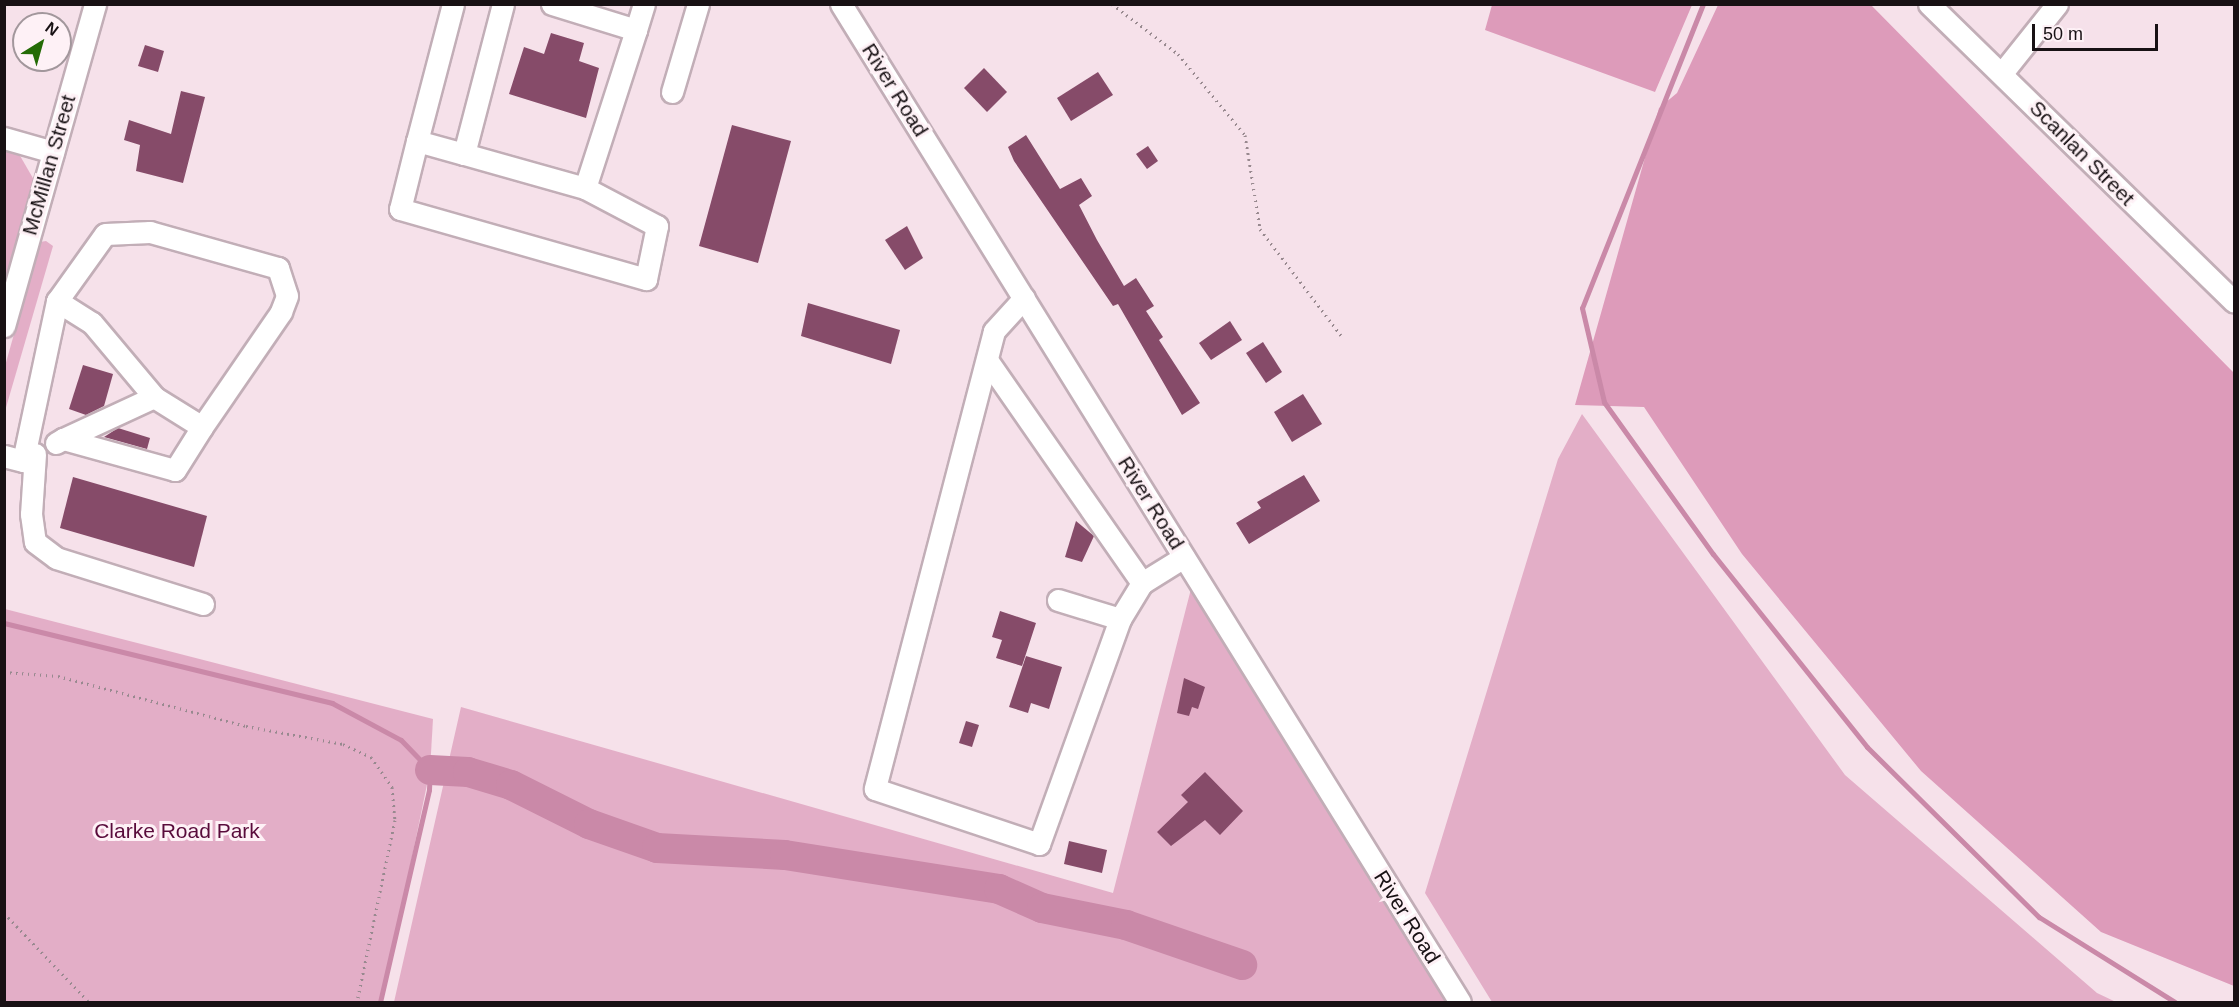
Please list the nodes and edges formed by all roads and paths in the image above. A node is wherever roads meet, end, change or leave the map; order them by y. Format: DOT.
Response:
graph roads {
  1 [pos="95,4"];
  2 [pos="453,4"];
  3 [pos="503,4"];
  4 [pos="552,4"];
  5 [pos="644,4"];
  6 [pos="698,4"];
  7 [pos="841,4"];
  8 [pos="1112,4"];
  9 [pos="1929,4"];
  10 [pos="2057,4"];
  11 [pos="636,30"];
  12 [pos="2002,74"];
  13 [pos="672,92"];
  14 [pos="4,138"];
  15 [pos="417,141"];
  16 [pos="53,152"];
  17 [pos="464,154"];
  18 [pos="585,188"];
  19 [pos="1024,298"];
  20 [pos="57,301"];
  21 [pos="2235,302"];
  22 [pos="4,326"];
  23 [pos="1343,339"];
  24 [pos="987,360"];
  25 [pos="154,397"];
  26 [pos="202,428"];
  27 [pos="63,439"];
  28 [pos="21,457"];
  29 [pos="1184,557"];
  30 [pos="1142,583"];
  31 [pos="1058,600"];
  32 [pos="203,604"];
  33 [pos="1120,619"];
  34 [pos="4,672"];
  35 [pos="4,914"];
  36 [pos="89,1002"];
  37 [pos="357,1002"];
  38 [pos="1460,1002"];
  1 -- 16 [label="street, McMillan Street"];
  2 -- 15 [label="street"];
  3 -- 17 [label="street"];
  4 -- 11 [label="street"];
  5 -- 11 [label="street"];
  6 -- 13 [label="street"];
  7 -- 19 [label="street, River Road"];
  8 -- 23 [label="path"];
  9 -- 12 [label="street, Scanlan Street"];
  10 -- 12 [label="street"];
  11 -- 18 [label="street"];
  12 -- 21 [label="street, Scanlan Street"];
  14 -- 16 [label="street"];
  15 -- 17 [label="street"];
  15 -- 18 [label="street"];
  16 -- 22 [label="street, McMillan Street"];
  17 -- 18 [label="street"];
  19 -- 24 [label="street"];
  19 -- 29 [label="street, River Road"];
  20 -- 25 [label="street"];
  20 -- 26 [label="street"];
  20 -- 28 [label="street"];
  24 -- 30 [label="street"];
  24 -- 33 [label="street"];
  25 -- 26 [label="street"];
  25 -- 27 [label="street"];
  26 -- 27 [label="street"];
  27 -- 28 [label="street"];
  28 -- 32 [label="street"];
  29 -- 30 [label="street"];
  29 -- 38 [label="street, River Road"];
  30 -- 33 [label="street"];
  31 -- 33 [label="street"];
  34 -- 37 [label="path"];
  35 -- 36 [label="path"];
}
